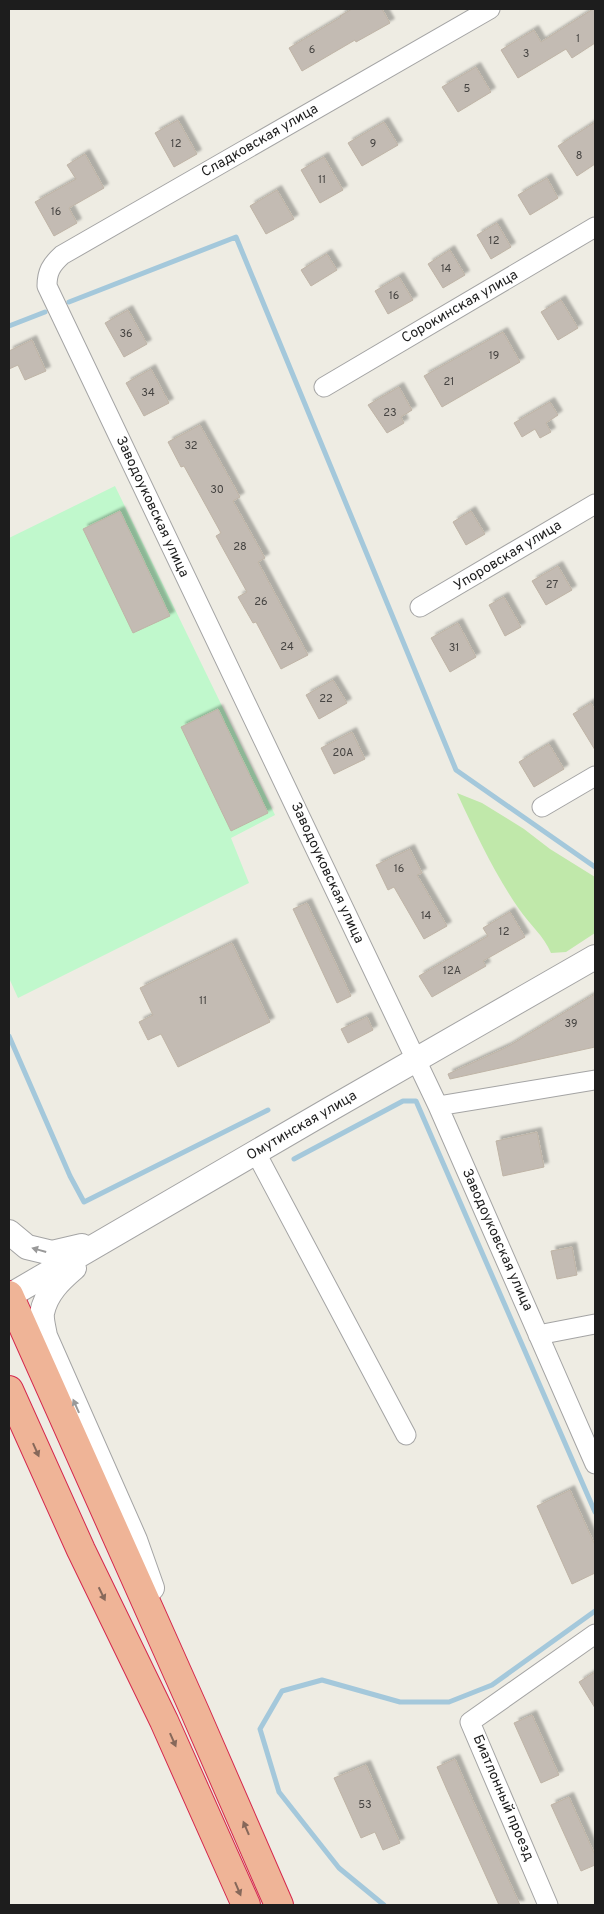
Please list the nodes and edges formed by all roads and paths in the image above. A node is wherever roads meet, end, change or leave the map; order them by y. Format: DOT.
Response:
graph roads {
  1 [pos="490,9"];
  2 [pos="595,228"];
  3 [pos="47,286"];
  4 [pos="324,387"];
  5 [pos="595,504"];
  6 [pos="420,607"];
  7 [pos="595,776"];
  8 [pos="542,807"];
  9 [pos="595,957"];
  10 [pos="416,1060"];
  11 [pos="595,1080"];
  12 [pos="438,1106"];
  13 [pos="256,1153"];
  14 [pos="9,1232"];
  15 [pos="104,1241"];
  16 [pos="9,1296"];
  17 [pos="595,1324"];
  18 [pos="538,1335"];
  19 [pos="9,1390"];
  20 [pos="406,1434"];
  21 [pos="595,1464"];
  22 [pos="595,1634"];
  23 [pos="195,1712"];
  24 [pos="246,1905"];
  25 [pos="278,1905"];
  26 [pos="548,1905"];
  1 -- 3 [label="street, Сладковская улица"];
  2 -- 4 [label="street, Сорокинская улица"];
  3 -- 10 [label="street, Заводоуковская улица"];
  5 -- 6 [label="street, Упоровская улица"];
  7 -- 8 [label="street"];
  9 -- 10 [label="street, Омутинская улица"];
  10 -- 12 [label="street, Заводоуковская улица"];
  10 -- 13 [label="street, Омутинская улица"];
  11 -- 12 [label="street"];
  12 -- 18 [label="street, Заводоуковская улица"];
  13 -- 15 [label="street, Омутинская улица"];
  13 -- 20 [label="street"];
  15 -- 14 [label="street, one-way"];
  15 -- 16 [label="street, Омутинская улица"];
  23 -- 15 [label="street, one-way"];
  16 -- 23 [label="highway"];
  17 -- 18 [label="street"];
  18 -- 21 [label="street, Заводоуковская улица"];
  19 -- 24 [label="highway, one-way"];
  22 -- 26 [label="street, Биатлонный проезд"];
  25 -- 23 [label="highway, one-way"];
}
